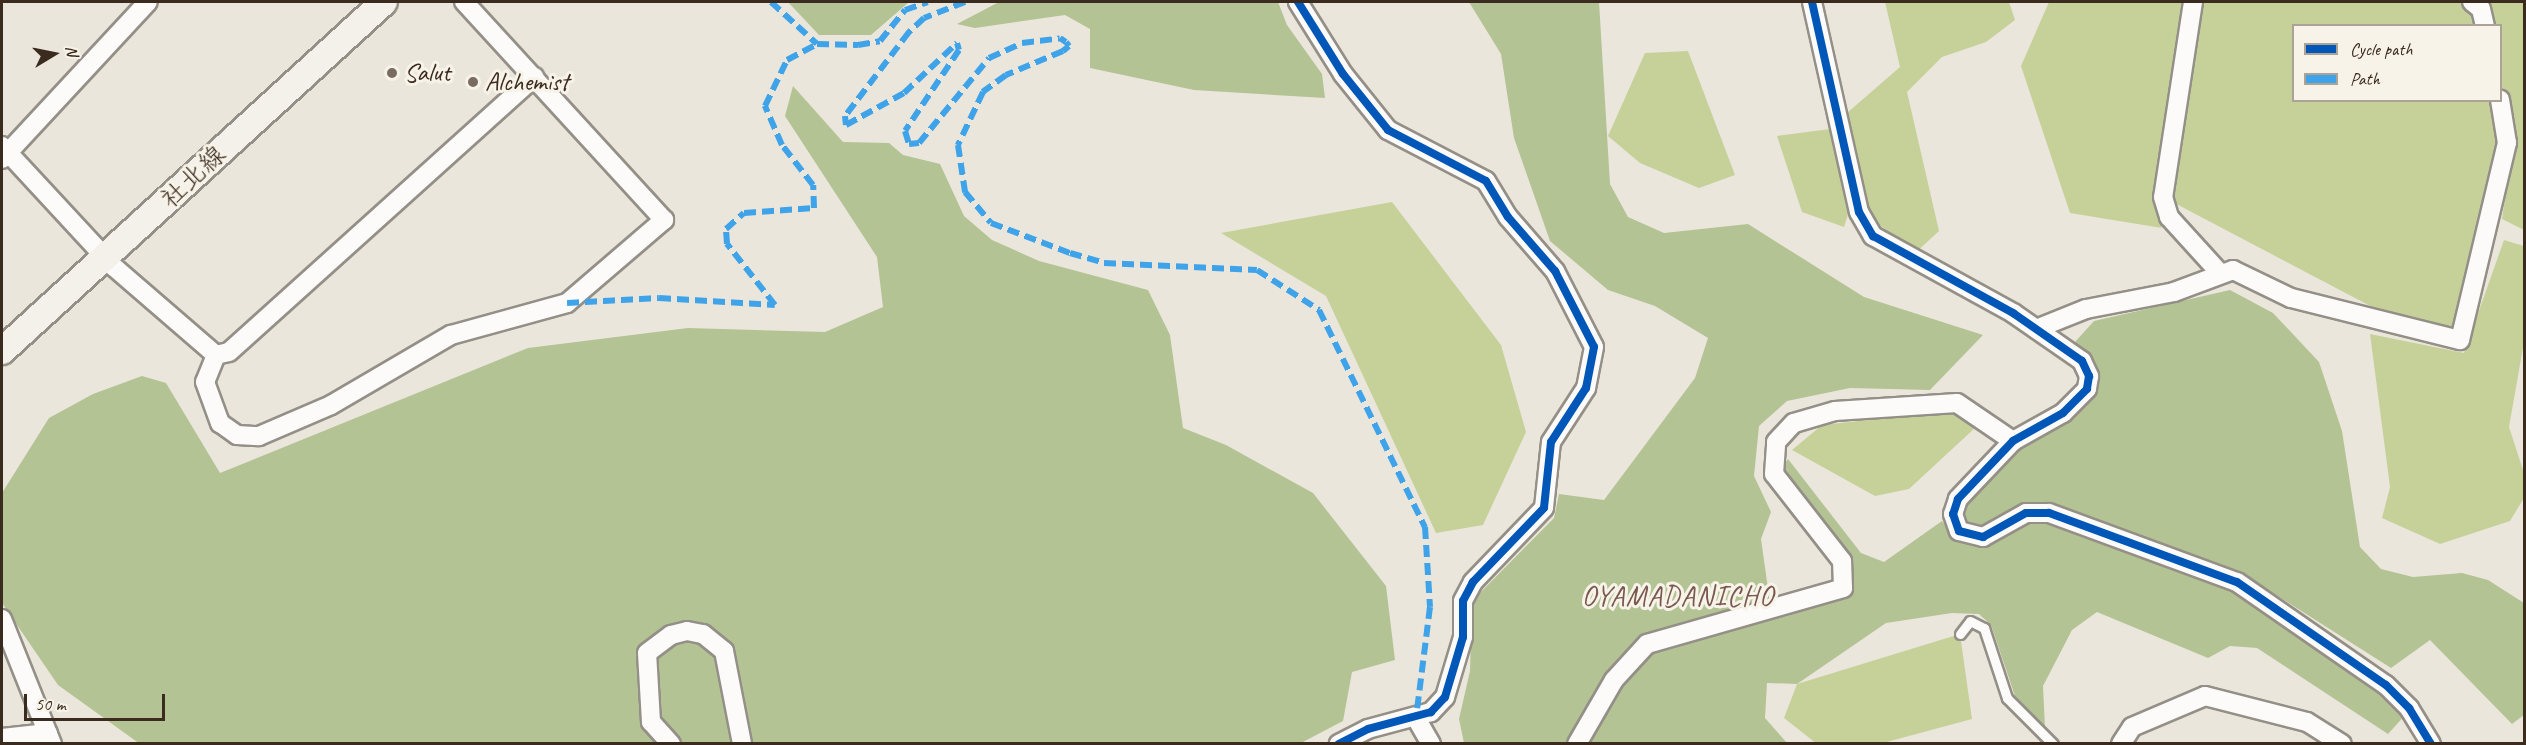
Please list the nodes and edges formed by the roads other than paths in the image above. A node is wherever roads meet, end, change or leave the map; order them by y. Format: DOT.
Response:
graph roads {
  1 [pos="148,2"];
  2 [pos="384,2"];
  3 [pos="464,2"];
  4 [pos="1298,2"];
  5 [pos="1812,2"];
  6 [pos="2193,2"];
  7 [pos="2472,2"];
  8 [pos="2485,24"];
  9 [pos="534,77"];
  10 [pos="2500,102"];
  11 [pos="4,153"];
  12 [pos="105,258"];
  13 [pos="2220,273"];
  14 [pos="2036,328"];
  15 [pos="2,351"];
  16 [pos="216,355"];
  17 [pos="2013,441"];
  18 [pos="2,619"];
  19 [pos="1960,634"];
  20 [pos="1416,718"];
  21 [pos="2,738"];
  22 [pos="50,738"];
  23 [pos="671,744"];
  24 [pos="742,744"];
  25 [pos="1338,744"];
  26 [pos="1431,744"];
  27 [pos="1577,744"];
  28 [pos="2053,744"];
  29 [pos="2121,744"];
  30 [pos="2342,744"];
  31 [pos="2431,744"];
  1 -- 11 [label="street"];
  2 -- 12 [label="street, 社北線"];
  3 -- 9 [label="street"];
  4 -- 20 [label="street"];
  5 -- 14 [label="street"];
  6 -- 13 [label="street"];
  7 -- 8 [label="street"];
  9 -- 16 [label="street"];
  9 -- 16 [label="street"];
  10 -- 13 [label="street"];
  11 -- 12 [label="street"];
  12 -- 15 [label="street, 社北線"];
  12 -- 16 [label="street"];
  13 -- 14 [label="street"];
  14 -- 17 [label="street"];
  17 -- 27 [label="street"];
  17 -- 31 [label="street"];
  18 -- 22 [label="street"];
  19 -- 28 [label="lane"];
  20 -- 25 [label="street"];
  20 -- 26 [label="street"];
  21 -- 22 [label="street"];
  23 -- 24 [label="street"];
  29 -- 30 [label="street"];
}
